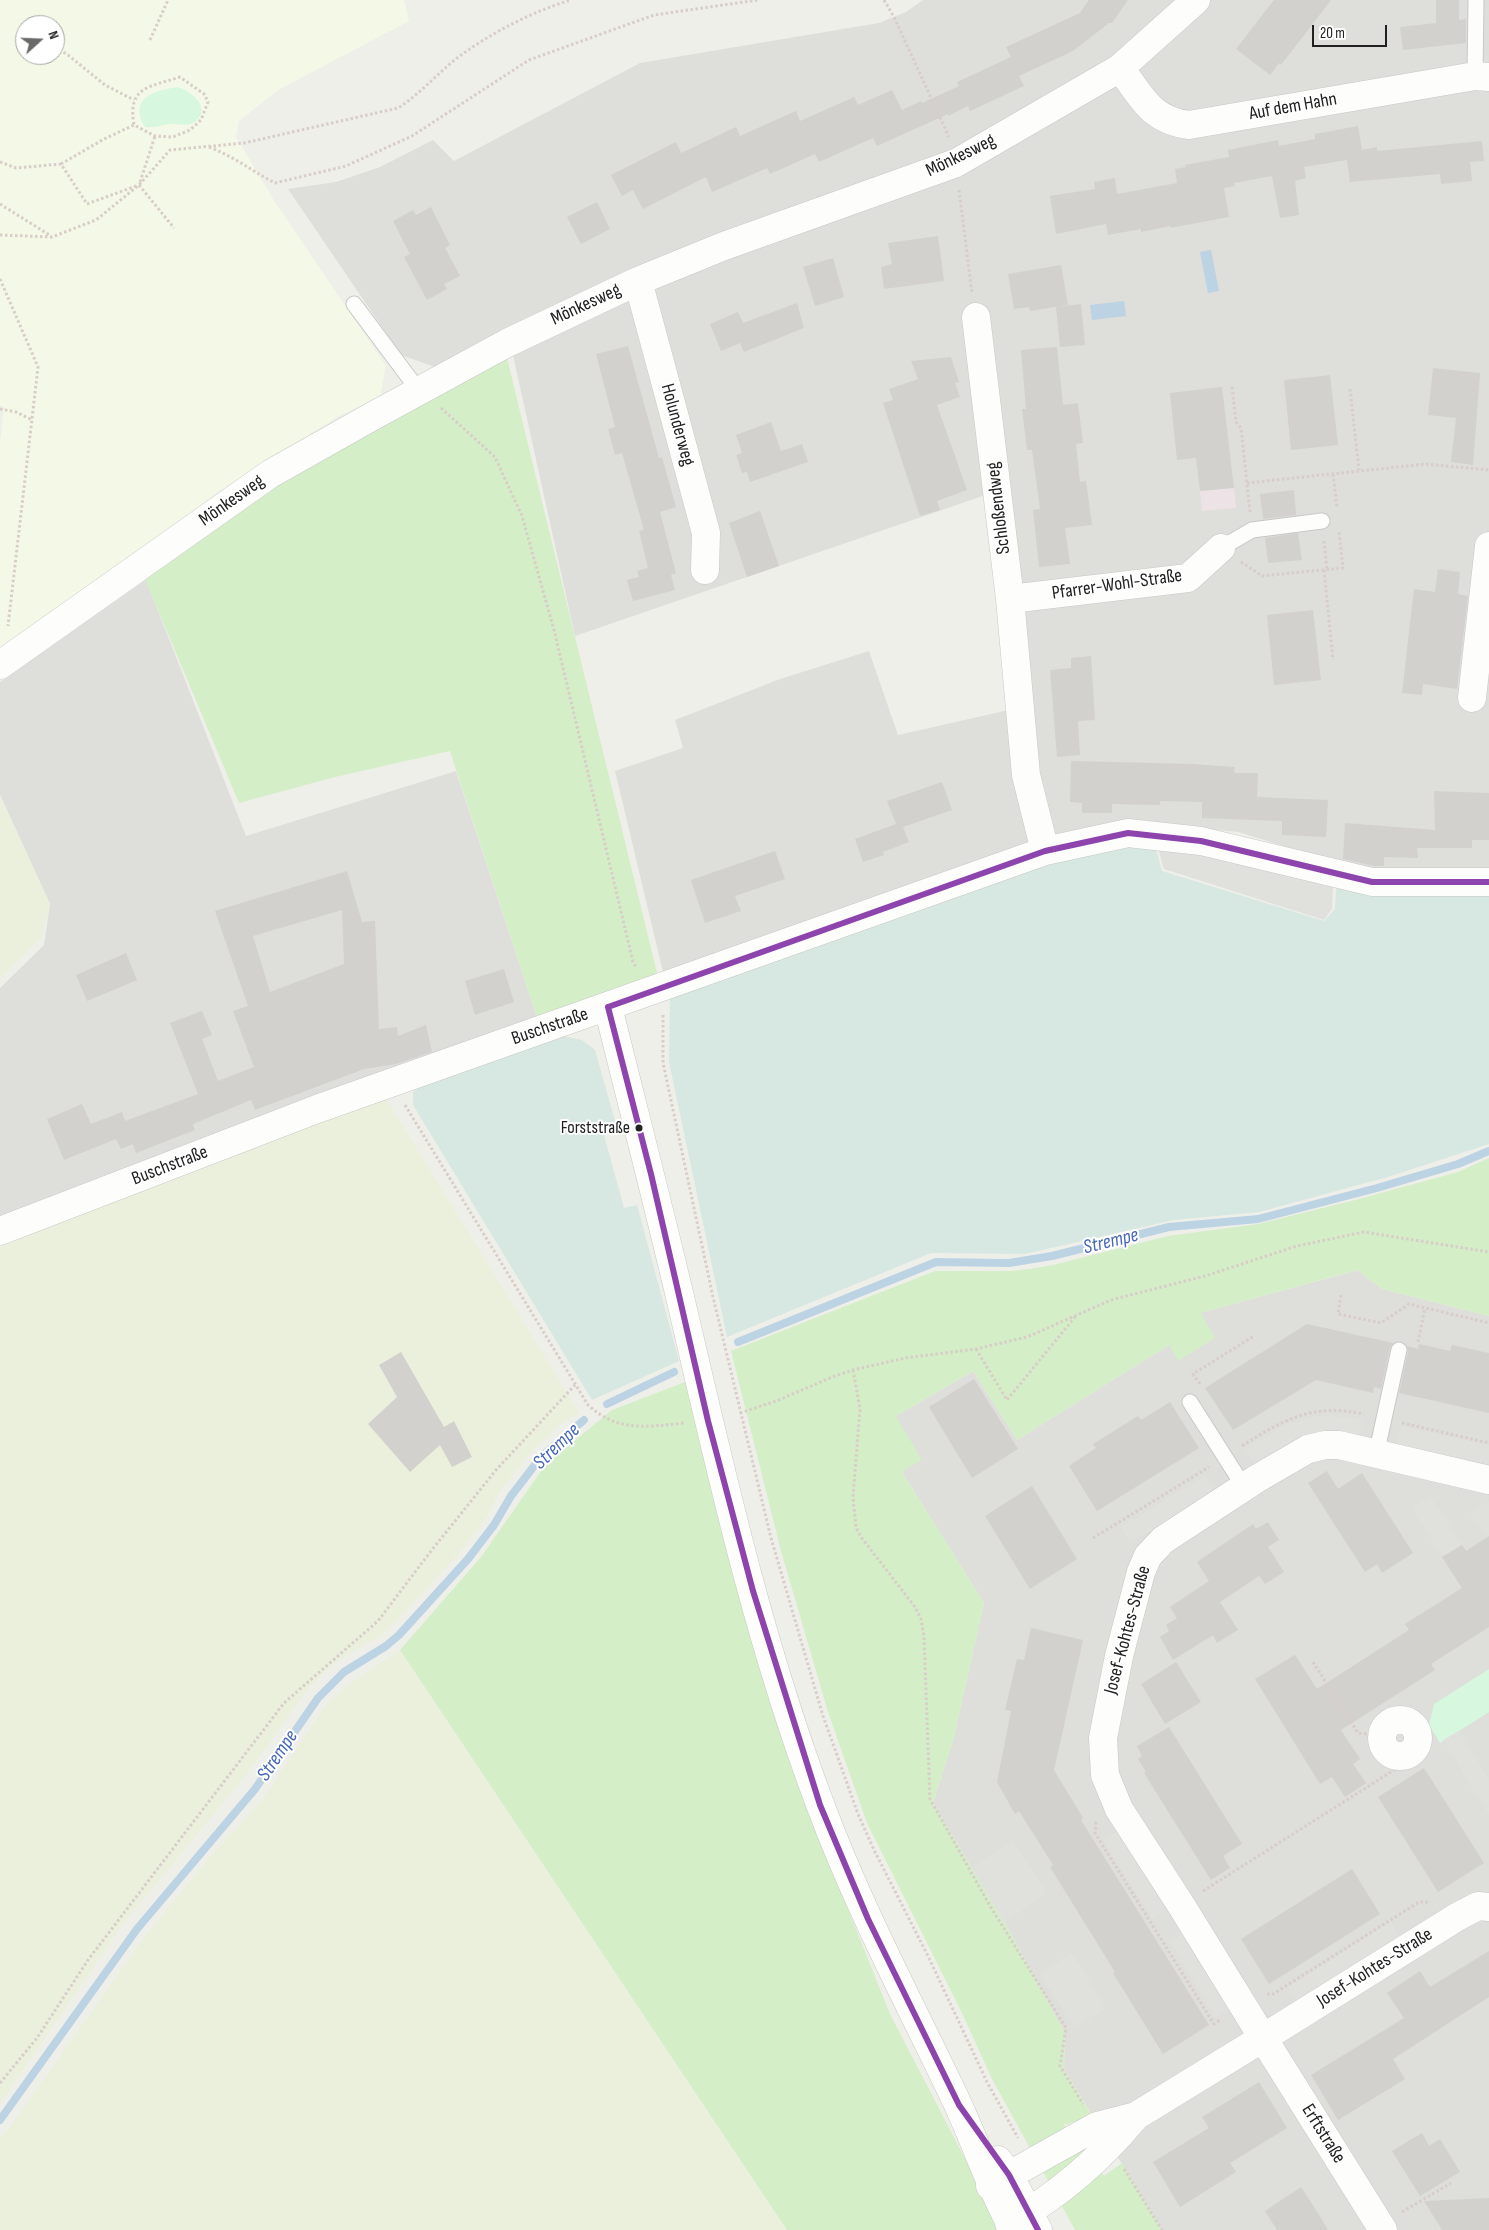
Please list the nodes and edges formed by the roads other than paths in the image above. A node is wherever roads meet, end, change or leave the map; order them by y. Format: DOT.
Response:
graph roads {
  1 [pos="1196,0"];
  2 [pos="1476,0"];
  3 [pos="1120,68"];
  4 [pos="1482,76"];
  5 [pos="638,281"];
  6 [pos="354,304"];
  7 [pos="976,317"];
  8 [pos="419,391"];
  9 [pos="1322,521"];
  10 [pos="1489,546"];
  11 [pos="1221,548"];
  12 [pos="705,570"];
  13 [pos="1010,599"];
  14 [pos="6,660"];
  15 [pos="1472,698"];
  16 [pos="1045,851"];
  17 [pos="1489,882"];
  18 [pos="608,1007"];
  19 [pos="0,1231"];
  20 [pos="1399,1350"];
  21 [pos="1190,1402"];
  22 [pos="1376,1454"];
  23 [pos="1489,1480"];
  24 [pos="1244,1488"];
  25 [pos="1489,1906"];
  26 [pos="1263,2038"];
  27 [pos="1103,2136"];
  28 [pos="1000,2181"];
  29 [pos="1022,2224"];
  30 [pos="1381,2228"];
  1 -- 3 [label="street, Mönkesweg"];
  2 -- 4 [label="lane"];
  3 -- 4 [label="street, Auf dem Hahn"];
  3 -- 5 [label="street, Mönkesweg"];
  5 -- 8 [label="street, Mönkesweg"];
  5 -- 12 [label="street, Holunderweg"];
  6 -- 8 [label="lane"];
  7 -- 13 [label="street, Schloßendweg"];
  8 -- 14 [label="street, Mönkesweg"];
  9 -- 11 [label="lane"];
  10 -- 15 [label="street"];
  11 -- 13 [label="street, Pfarrer-Wohl-Straße"];
  13 -- 16 [label="street, Schloßendweg"];
  16 -- 17 [label="street, Buschstraße"];
  16 -- 18 [label="street, Buschstraße"];
  18 -- 19 [label="street, Buschstraße"];
  18 -- 28 [label="street"];
  20 -- 22 [label="lane"];
  21 -- 24 [label="lane"];
  22 -- 23 [label="street, Josef-Kohtes-Straße"];
  22 -- 24 [label="street, Josef-Kohtes-Straße"];
  24 -- 26 [label="street, Josef-Kohtes-Straße"];
  25 -- 26 [label="street, Josef-Kohtes-Straße"];
  26 -- 27 [label="street, Josef-Kohtes-Straße"];
  26 -- 30 [label="street, Erftstraße"];
  27 -- 28 [label="street, Josef-Kohtes-Straße"];
  27 -- 29 [label="street, Josef-Kohtes-Straße"];
  28 -- 29 [label="street"];
}
